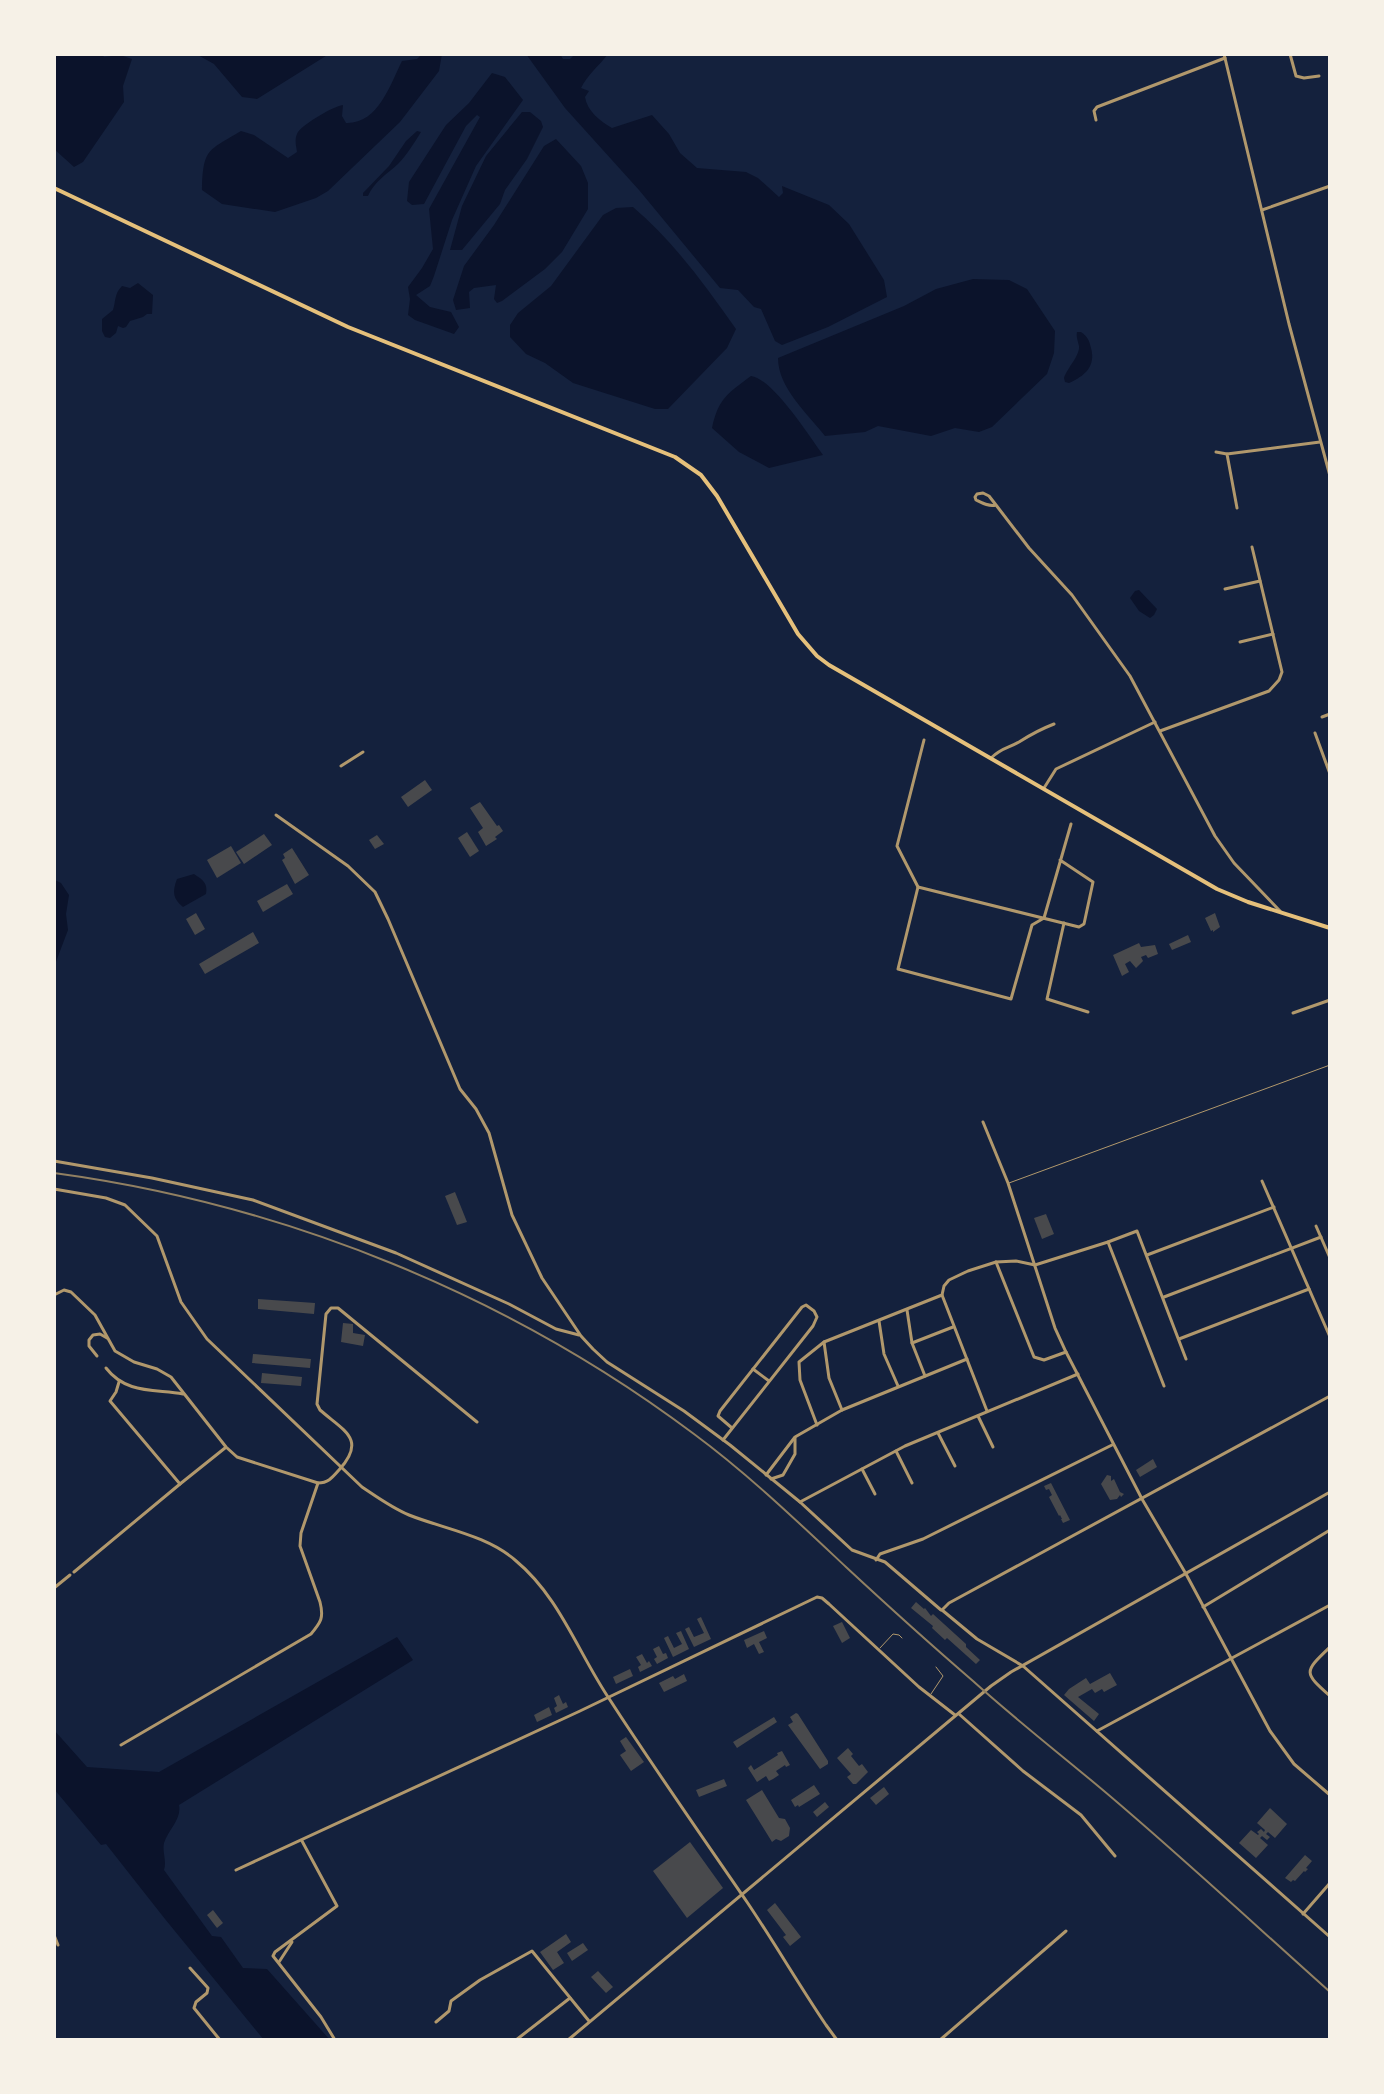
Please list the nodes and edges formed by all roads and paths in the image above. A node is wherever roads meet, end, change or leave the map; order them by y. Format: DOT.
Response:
graph roads {
  1 [pos="1290,54"];
  2 [pos="1225,56"];
  3 [pos="1319,76"];
  4 [pos="1096,120"];
  5 [pos="1330,186"];
  6 [pos="54,188"];
  7 [pos="1261,210"];
  8 [pos="1320,442"];
  9 [pos="1216,452"];
  10 [pos="1227,454"];
  11 [pos="1330,476"];
  12 [pos="996,505"];
  13 [pos="1237,508"];
  14 [pos="1252,547"];
  15 [pos="1260,581"];
  16 [pos="1225,589"];
  17 [pos="1273,634"];
  18 [pos="1240,642"];
  19 [pos="1330,714"];
  20 [pos="1322,717"];
  21 [pos="1155,722"];
  22 [pos="1054,724"];
  23 [pos="1160,731"];
  24 [pos="1315,733"];
  25 [pos="924,740"];
  26 [pos="363,752"];
  27 [pos="991,758"];
  28 [pos="341,766"];
  29 [pos="1330,774"];
  30 [pos="1044,789"];
  31 [pos="276,815"];
  32 [pos="1071,824"];
  33 [pos="1060,860"];
  34 [pos="918,887"];
  35 [pos="1280,911"];
  36 [pos="1044,918"];
  37 [pos="1064,923"];
  38 [pos="1330,928"];
  39 [pos="1330,1000"];
  40 [pos="1088,1012"];
  41 [pos="1293,1013"];
  42 [pos="1330,1065"];
  43 [pos="983,1122"];
  44 [pos="54,1161"];
  45 [pos="1262,1181"];
  46 [pos="1008,1183"];
  47 [pos="54,1189"];
  48 [pos="1274,1207"];
  49 [pos="1316,1226"];
  50 [pos="1321,1237"];
  51 [pos="1108,1242"];
  52 [pos="1293,1248"];
  53 [pos="1147,1255"];
  54 [pos="1330,1258"];
  55 [pos="996,1262"];
  56 [pos="1035,1265"];
  57 [pos="1309,1289"];
  58 [pos="54,1295"];
  59 [pos="942,1295"];
  60 [pos="1163,1297"];
  61 [pos="907,1309"];
  62 [pos="879,1320"];
  63 [pos="954,1326"];
  64 [pos="581,1336"];
  65 [pos="1330,1337"];
  66 [pos="107,1338"];
  67 [pos="1179,1339"];
  68 [pos="824,1342"];
  69 [pos="912,1343"];
  70 [pos="1066,1352"];
  71 [pos="97,1356"];
  72 [pos="967,1359"];
  73 [pos="1186,1359"];
  74 [pos="106,1368"];
  75 [pos="753,1369"];
  76 [pos="1078,1374"];
  77 [pos="925,1376"];
  78 [pos="769,1381"];
  79 [pos="119,1382"];
  80 [pos="898,1386"];
  81 [pos="1164,1386"];
  82 [pos="185,1395"];
  83 [pos="1330,1396"];
  84 [pos="842,1410"];
  85 [pos="987,1412"];
  86 [pos="978,1416"];
  87 [pos="477,1422"];
  88 [pos="817,1425"];
  89 [pos="732,1428"];
  90 [pos="938,1433"];
  91 [pos="795,1437"];
  92 [pos="723,1440"];
  93 [pos="1114,1445"];
  94 [pos="226,1447"];
  95 [pos="993,1447"];
  96 [pos="896,1451"];
  97 [pos="955,1466"];
  98 [pos="341,1468"];
  99 [pos="862,1469"];
  100 [pos="766,1475"];
  101 [pos="771,1479"];
  102 [pos="318,1483"];
  103 [pos="912,1483"];
  104 [pos="180,1484"];
  105 [pos="1330,1492"];
  106 [pos="875,1494"];
  107 [pos="1142,1499"];
  108 [pos="800,1502"];
  109 [pos="1330,1530"];
  110 [pos="876,1560"];
  111 [pos="1186,1574"];
  112 [pos="54,1588"];
  113 [pos="1330,1605"];
  114 [pos="1203,1607"];
  115 [pos="942,1610"];
  116 [pos="902,1638"];
  117 [pos="1330,1647"];
  118 [pos="879,1650"];
  119 [pos="1011,1658"];
  120 [pos="1230,1658"];
  121 [pos="1023,1666"];
  122 [pos="936,1667"];
  123 [pos="1011,1672"];
  124 [pos="929,1696"];
  125 [pos="1330,1696"];
  126 [pos="608,1697"];
  127 [pos="958,1715"];
  128 [pos="1097,1731"];
  129 [pos="121,1745"];
  130 [pos="1330,1795"];
  131 [pos="301,1839"];
  132 [pos="1115,1856"];
  133 [pos="236,1870"];
  134 [pos="1330,1883"];
  135 [pos="742,1895"];
  136 [pos="1303,1914"];
  137 [pos="1066,1931"];
  138 [pos="54,1935"];
  139 [pos="1330,1937"];
  140 [pos="294,1938"];
  141 [pos="58,1945"];
  142 [pos="278,1962"];
  143 [pos="190,1968"];
  144 [pos="570,1998"];
  145 [pos="589,2021"];
  146 [pos="436,2022"];
  147 [pos="220,2040"];
  148 [pos="335,2040"];
  149 [pos="516,2040"];
  150 [pos="568,2040"];
  151 [pos="837,2040"];
  152 [pos="940,2040"];
  1 -- 3 [label="street"];
  2 -- 4 [label="street"];
  2 -- 7 [label="street"];
  5 -- 7 [label="street"];
  6 -- 27 [label="main road"];
  7 -- 8 [label="street"];
  8 -- 10 [label="street"];
  8 -- 11 [label="street"];
  9 -- 10 [label="street"];
  10 -- 13 [label="street"];
  12 -- 12 [label="street"];
  12 -- 21 [label="street"];
  14 -- 15 [label="street"];
  15 -- 16 [label="street"];
  15 -- 17 [label="street"];
  17 -- 18 [label="street"];
  17 -- 23 [label="street"];
  19 -- 20 [label="street"];
  21 -- 23 [label="street"];
  21 -- 30 [label="street"];
  22 -- 27 [label="street"];
  23 -- 35 [label="street"];
  24 -- 29 [label="street"];
  25 -- 34 [label="street"];
  26 -- 28 [label="street"];
  27 -- 30 [label="main road"];
  30 -- 35 [label="main road"];
  31 -- 64 [label="street"];
  32 -- 33 [label="street"];
  33 -- 36 [label="street"];
  33 -- 37 [label="street"];
  34 -- 36 [label="street"];
  34 -- 36 [label="street"];
  35 -- 38 [label="main road"];
  36 -- 37 [label="street"];
  37 -- 40 [label="street"];
  39 -- 41 [label="street"];
  42 -- 46 [label="lane"];
  43 -- 46 [label="street"];
  44 -- 64 [label="street"];
  45 -- 48 [label="street"];
  46 -- 56 [label="street"];
  47 -- 98 [label="street"];
  48 -- 52 [label="street"];
  48 -- 53 [label="street"];
  49 -- 50 [label="street"];
  50 -- 52 [label="street"];
  50 -- 54 [label="street"];
  51 -- 53 [label="street"];
  51 -- 56 [label="street"];
  51 -- 81 [label="street"];
  52 -- 57 [label="street"];
  52 -- 60 [label="street"];
  53 -- 60 [label="street"];
  55 -- 56 [label="street"];
  55 -- 59 [label="street"];
  55 -- 70 [label="street"];
  56 -- 70 [label="street"];
  57 -- 65 [label="street"];
  57 -- 67 [label="street"];
  58 -- 66 [label="street"];
  59 -- 61 [label="street"];
  59 -- 63 [label="street"];
  60 -- 67 [label="street"];
  61 -- 62 [label="street"];
  61 -- 69 [label="street"];
  62 -- 68 [label="street"];
  62 -- 80 [label="street"];
  63 -- 69 [label="street"];
  63 -- 72 [label="street"];
  64 -- 92 [label="street"];
  66 -- 71 [label="street"];
  66 -- 82 [label="street"];
  67 -- 73 [label="street"];
  68 -- 84 [label="street"];
  68 -- 88 [label="street"];
  69 -- 77 [label="street"];
  70 -- 76 [label="street"];
  72 -- 77 [label="street"];
  72 -- 85 [label="street"];
  74 -- 79 [label="street"];
  75 -- 78 [label="street"];
  75 -- 78 [label="street"];
  75 -- 89 [label="street"];
  76 -- 85 [label="street"];
  76 -- 93 [label="street"];
  77 -- 80 [label="street"];
  78 -- 89 [label="street"];
  79 -- 82 [label="street"];
  79 -- 104 [label="street"];
  80 -- 84 [label="street"];
  82 -- 94 [label="street"];
  83 -- 107 [label="street"];
  84 -- 88 [label="street"];
  85 -- 86 [label="street"];
  86 -- 90 [label="street"];
  86 -- 95 [label="street"];
  87 -- 98 [label="street"];
  88 -- 91 [label="street"];
  89 -- 92 [label="street"];
  90 -- 96 [label="street"];
  90 -- 97 [label="street"];
  91 -- 100 [label="street"];
  91 -- 101 [label="street"];
  92 -- 100 [label="street"];
  93 -- 107 [label="street"];
  93 -- 110 [label="street"];
  94 -- 102 [label="street"];
  94 -- 104 [label="street"];
  96 -- 99 [label="street"];
  96 -- 103 [label="street"];
  98 -- 102 [label="street"];
  98 -- 126 [label="street"];
  99 -- 106 [label="street"];
  99 -- 108 [label="street"];
  100 -- 101 [label="street"];
  101 -- 108 [label="street"];
  102 -- 129 [label="street"];
  104 -- 112 [label="street"];
  105 -- 111 [label="street"];
  107 -- 111 [label="street"];
  107 -- 115 [label="street"];
  108 -- 110 [label="street"];
  109 -- 114 [label="street"];
  110 -- 115 [label="street"];
  111 -- 114 [label="street"];
  111 -- 121 [label="street"];
  113 -- 120 [label="street"];
  114 -- 120 [label="street"];
  115 -- 119 [label="street"];
  116 -- 118 [label="lane"];
  117 -- 125 [label="street"];
  118 -- 124 [label="street"];
  118 -- 126 [label="street"];
  119 -- 121 [label="street"];
  119 -- 123 [label="street"];
  120 -- 128 [label="street"];
  120 -- 130 [label="street"];
  121 -- 123 [label="street"];
  121 -- 128 [label="street"];
  122 -- 124 [label="lane"];
  123 -- 127 [label="street"];
  124 -- 127 [label="street"];
  126 -- 131 [label="street"];
  126 -- 135 [label="street"];
  127 -- 132 [label="street"];
  127 -- 135 [label="street"];
  128 -- 136 [label="street"];
  131 -- 133 [label="street"];
  131 -- 140 [label="street"];
  134 -- 136 [label="street"];
  135 -- 145 [label="street"];
  135 -- 151 [label="street"];
  136 -- 139 [label="street"];
  137 -- 152 [label="street"];
  138 -- 141 [label="street"];
  140 -- 142 [label="street"];
  140 -- 142 [label="street"];
  142 -- 148 [label="street"];
  143 -- 147 [label="street"];
  144 -- 145 [label="street"];
  144 -- 146 [label="street"];
  144 -- 149 [label="street"];
  145 -- 150 [label="street"];
}
